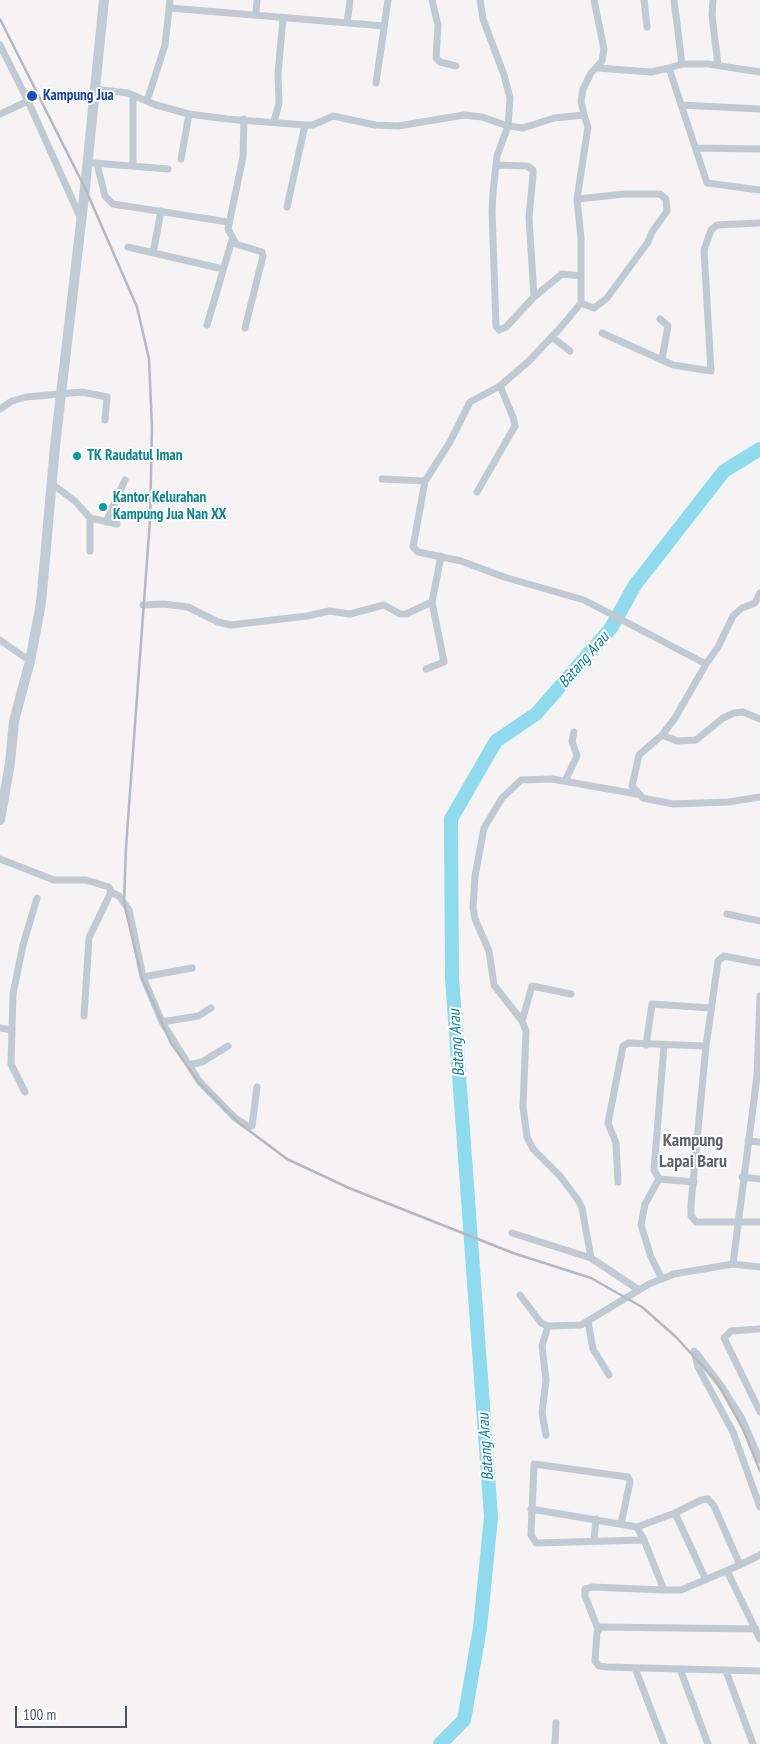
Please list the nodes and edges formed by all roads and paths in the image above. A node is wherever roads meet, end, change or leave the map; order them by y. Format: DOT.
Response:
graph roads {
  1 [pos="104,0"];
  2 [pos="258,0"];
  3 [pos="350,0"];
  4 [pos="388,0"];
  5 [pos="432,0"];
  6 [pos="480,0"];
  7 [pos="594,0"];
  8 [pos="644,0"];
  9 [pos="674,0"];
  10 [pos="711,0"];
  11 [pos="170,4"];
  12 [pos="256,14"];
  13 [pos="283,18"];
  14 [pos="347,23"];
  15 [pos="384,26"];
  16 [pos="648,27"];
  17 [pos="0,45"];
  18 [pos="682,64"];
  19 [pos="718,65"];
  20 [pos="456,66"];
  21 [pos="598,68"];
  22 [pos="669,68"];
  23 [pos="759,70"];
  24 [pos="376,83"];
  25 [pos="94,89"];
  26 [pos="133,95"];
  27 [pos="28,101"];
  28 [pos="147,101"];
  29 [pos="681,105"];
  30 [pos="760,108"];
  31 [pos="0,114"];
  32 [pos="189,114"];
  33 [pos="584,116"];
  34 [pos="244,119"];
  35 [pos="274,122"];
  36 [pos="305,125"];
  37 [pos="508,126"];
  38 [pos="696,148"];
  39 [pos="760,148"];
  40 [pos="181,159"];
  41 [pos="92,163"];
  42 [pos="134,166"];
  43 [pos="496,166"];
  44 [pos="168,169"];
  45 [pos="760,190"];
  46 [pos="577,198"];
  47 [pos="287,207"];
  48 [pos="160,211"];
  49 [pos="81,220"];
  50 [pos="228,222"];
  51 [pos="760,223"];
  52 [pos="232,240"];
  53 [pos="128,247"];
  54 [pos="153,253"];
  55 [pos="223,269"];
  56 [pos="581,276"];
  57 [pos="534,297"];
  58 [pos="581,303"];
  59 [pos="660,319"];
  60 [pos="207,325"];
  61 [pos="245,328"];
  62 [pos="602,333"];
  63 [pos="552,337"];
  64 [pos="570,352"];
  65 [pos="662,359"];
  66 [pos="500,386"];
  67 [pos="62,394"];
  68 [pos="0,409"];
  69 [pos="105,420"];
  70 [pos="382,479"];
  71 [pos="125,480"];
  72 [pos="425,481"];
  73 [pos="52,484"];
  74 [pos="476,492"];
  75 [pos="90,518"];
  76 [pos="106,522"];
  77 [pos="117,524"];
  78 [pos="90,551"];
  79 [pos="441,556"];
  80 [pos="760,594"];
  81 [pos="432,602"];
  82 [pos="144,605"];
  83 [pos="0,640"];
  84 [pos="30,661"];
  85 [pos="706,664"];
  86 [pos="426,669"];
  87 [pos="760,719"];
  88 [pos="574,732"];
  89 [pos="662,735"];
  90 [pos="564,781"];
  91 [pos="638,794"];
  92 [pos="760,797"];
  93 [pos="2,808"];
  94 [pos="0,820"];
  95 [pos="0,859"];
  96 [pos="111,892"];
  97 [pos="37,898"];
  98 [pos="727,914"];
  99 [pos="760,922"];
  100 [pos="760,963"];
  101 [pos="192,968"];
  102 [pos="143,977"];
  103 [pos="571,994"];
  104 [pos="760,996"];
  105 [pos="212,1008"];
  106 [pos="711,1008"];
  107 [pos="84,1016"];
  108 [pos="162,1022"];
  109 [pos="522,1022"];
  110 [pos="0,1028"];
  111 [pos="12,1030"];
  112 [pos="646,1045"];
  113 [pos="228,1046"];
  114 [pos="664,1046"];
  115 [pos="706,1046"];
  116 [pos="189,1065"];
  117 [pos="257,1087"];
  118 [pos="24,1092"];
  119 [pos="748,1141"];
  120 [pos="760,1142"];
  121 [pos="742,1177"];
  122 [pos="659,1179"];
  123 [pos="760,1179"];
  124 [pos="618,1182"];
  125 [pos="694,1182"];
  126 [pos="737,1221"];
  127 [pos="760,1222"];
  128 [pos="512,1233"];
  129 [pos="591,1258"];
  130 [pos="732,1264"];
  131 [pos="760,1266"];
  132 [pos="662,1279"];
  133 [pos="639,1290"];
  134 [pos="520,1295"];
  135 [pos="588,1322"];
  136 [pos="548,1326"];
  137 [pos="760,1329"];
  138 [pos="609,1375"];
  139 [pos="760,1412"];
  140 [pos="546,1435"];
  141 [pos="760,1460"];
  142 [pos="760,1507"];
  143 [pos="531,1509"];
  144 [pos="675,1513"];
  145 [pos="596,1519"];
  146 [pos="621,1524"];
  147 [pos="637,1527"];
  148 [pos="594,1540"];
  149 [pos="644,1540"];
  150 [pos="760,1555"];
  151 [pos="740,1565"];
  152 [pos="727,1571"];
  153 [pos="706,1580"];
  154 [pos="664,1590"];
  155 [pos="756,1628"];
  156 [pos="598,1629"];
  157 [pos="760,1639"];
  158 [pos="635,1668"];
  159 [pos="680,1669"];
  160 [pos="726,1671"];
  161 [pos="760,1671"];
  162 [pos="556,1724"];
  163 [pos="705,1743"];
  164 [pos="556,1744"];
  165 [pos="664,1744"];
  166 [pos="753,1744"];
  1 -- 25 [label="street"];
  2 -- 12 [label="street"];
  3 -- 14 [label="street"];
  4 -- 15 [label="street"];
  5 -- 20 [label="street"];
  6 -- 37 [label="street"];
  7 -- 21 [label="street"];
  8 -- 16 [label="street"];
  9 -- 18 [label="street"];
  10 -- 19 [label="street"];
  11 -- 12 [label="street"];
  11 -- 28 [label="street"];
  12 -- 13 [label="street"];
  13 -- 14 [label="street"];
  13 -- 35 [label="street"];
  14 -- 15 [label="street"];
  15 -- 24 [label="street"];
  17 -- 27 [label="street"];
  18 -- 19 [label="street"];
  18 -- 22 [label="street"];
  19 -- 23 [label="street"];
  21 -- 22 [label="street"];
  21 -- 33 [label="street"];
  22 -- 29 [label="street"];
  25 -- 26 [label="street"];
  25 -- 41 [label="street"];
  26 -- 28 [label="street"];
  26 -- 42 [label="street"];
  27 -- 31 [label="street"];
  27 -- 49 [label="street"];
  28 -- 32 [label="street"];
  29 -- 30 [label="street"];
  29 -- 38 [label="street"];
  32 -- 34 [label="street"];
  32 -- 40 [label="street"];
  33 -- 37 [label="street"];
  33 -- 46 [label="street"];
  34 -- 35 [label="street"];
  34 -- 50 [label="street"];
  35 -- 36 [label="street"];
  36 -- 37 [label="street"];
  36 -- 47 [label="street"];
  37 -- 43 [label="street"];
  38 -- 39 [label="street"];
  38 -- 45 [label="street"];
  41 -- 42 [label="street"];
  41 -- 48 [label="street"];
  41 -- 49 [label="street"];
  42 -- 44 [label="street"];
  43 -- 57 [label="street"];
  43 -- 57 [label="street"];
  46 -- 56 [label="street"];
  46 -- 58 [label="street"];
  48 -- 50 [label="street"];
  48 -- 54 [label="street"];
  49 -- 67 [label="street"];
  50 -- 52 [label="street"];
  51 -- 65 [label="street"];
  52 -- 55 [label="street"];
  52 -- 61 [label="street"];
  53 -- 54 [label="street"];
  54 -- 55 [label="street"];
  55 -- 60 [label="street"];
  56 -- 57 [label="street"];
  56 -- 58 [label="street"];
  58 -- 63 [label="street"];
  59 -- 65 [label="street"];
  62 -- 65 [label="street"];
  63 -- 64 [label="street"];
  63 -- 66 [label="street"];
  66 -- 72 [label="street"];
  66 -- 74 [label="street"];
  67 -- 68 [label="street"];
  67 -- 69 [label="street"];
  67 -- 73 [label="street"];
  70 -- 72 [label="street"];
  71 -- 76 [label="street"];
  72 -- 79 [label="street"];
  73 -- 75 [label="street"];
  73 -- 84 [label="street"];
  75 -- 76 [label="street"];
  75 -- 78 [label="street"];
  76 -- 77 [label="street"];
  79 -- 81 [label="street"];
  79 -- 85 [label="street"];
  80 -- 85 [label="street"];
  81 -- 82 [label="street"];
  81 -- 86 [label="street"];
  83 -- 84 [label="street"];
  84 -- 93 [label="street"];
  85 -- 89 [label="street"];
  87 -- 89 [label="street"];
  88 -- 90 [label="street"];
  89 -- 91 [label="street"];
  90 -- 91 [label="street"];
  90 -- 109 [label="street"];
  91 -- 92 [label="street"];
  93 -- 94 [label="street"];
  95 -- 96 [label="street"];
  96 -- 102 [label="street"];
  96 -- 107 [label="street"];
  97 -- 111 [label="street"];
  98 -- 99 [label="street"];
  100 -- 106 [label="street"];
  101 -- 102 [label="street"];
  102 -- 108 [label="street"];
  103 -- 109 [label="street"];
  104 -- 119 [label="street"];
  105 -- 108 [label="street"];
  106 -- 112 [label="street"];
  106 -- 115 [label="street"];
  108 -- 116 [label="street"];
  109 -- 129 [label="street"];
  110 -- 111 [label="street"];
  111 -- 118 [label="street"];
  112 -- 114 [label="street"];
  112 -- 124 [label="street"];
  113 -- 116 [label="street"];
  114 -- 115 [label="street"];
  114 -- 122 [label="street"];
  115 -- 125 [label="street"];
  116 -- 117 [label="street"];
  119 -- 120 [label="street"];
  119 -- 121 [label="street"];
  121 -- 123 [label="street"];
  121 -- 126 [label="street"];
  122 -- 125 [label="street"];
  122 -- 132 [label="street"];
  125 -- 126 [label="street"];
  126 -- 127 [label="street"];
  126 -- 130 [label="street"];
  128 -- 129 [label="street"];
  129 -- 133 [label="street"];
  130 -- 131 [label="street"];
  130 -- 132 [label="street"];
  132 -- 133 [label="street"];
  133 -- 135 [label="street"];
  134 -- 136 [label="street"];
  135 -- 136 [label="street"];
  135 -- 138 [label="street"];
  136 -- 140 [label="street"];
  137 -- 139 [label="street"];
  141 -- 142 [label="street"];
  143 -- 145 [label="street"];
  143 -- 146 [label="street"];
  143 -- 148 [label="street"];
  144 -- 147 [label="street"];
  144 -- 151 [label="street"];
  144 -- 153 [label="street"];
  145 -- 146 [label="street"];
  145 -- 148 [label="street"];
  146 -- 147 [label="street"];
  147 -- 149 [label="street"];
  148 -- 149 [label="street"];
  149 -- 154 [label="street"];
  150 -- 151 [label="street"];
  151 -- 152 [label="street"];
  152 -- 153 [label="street"];
  152 -- 155 [label="street"];
  153 -- 154 [label="street"];
  154 -- 156 [label="street"];
  155 -- 156 [label="street"];
  155 -- 157 [label="street"];
  156 -- 158 [label="street"];
  158 -- 159 [label="street"];
  158 -- 165 [label="street"];
  159 -- 160 [label="street"];
  159 -- 163 [label="street"];
  160 -- 161 [label="street"];
  160 -- 166 [label="street"];
  162 -- 164 [label="street"];
}
